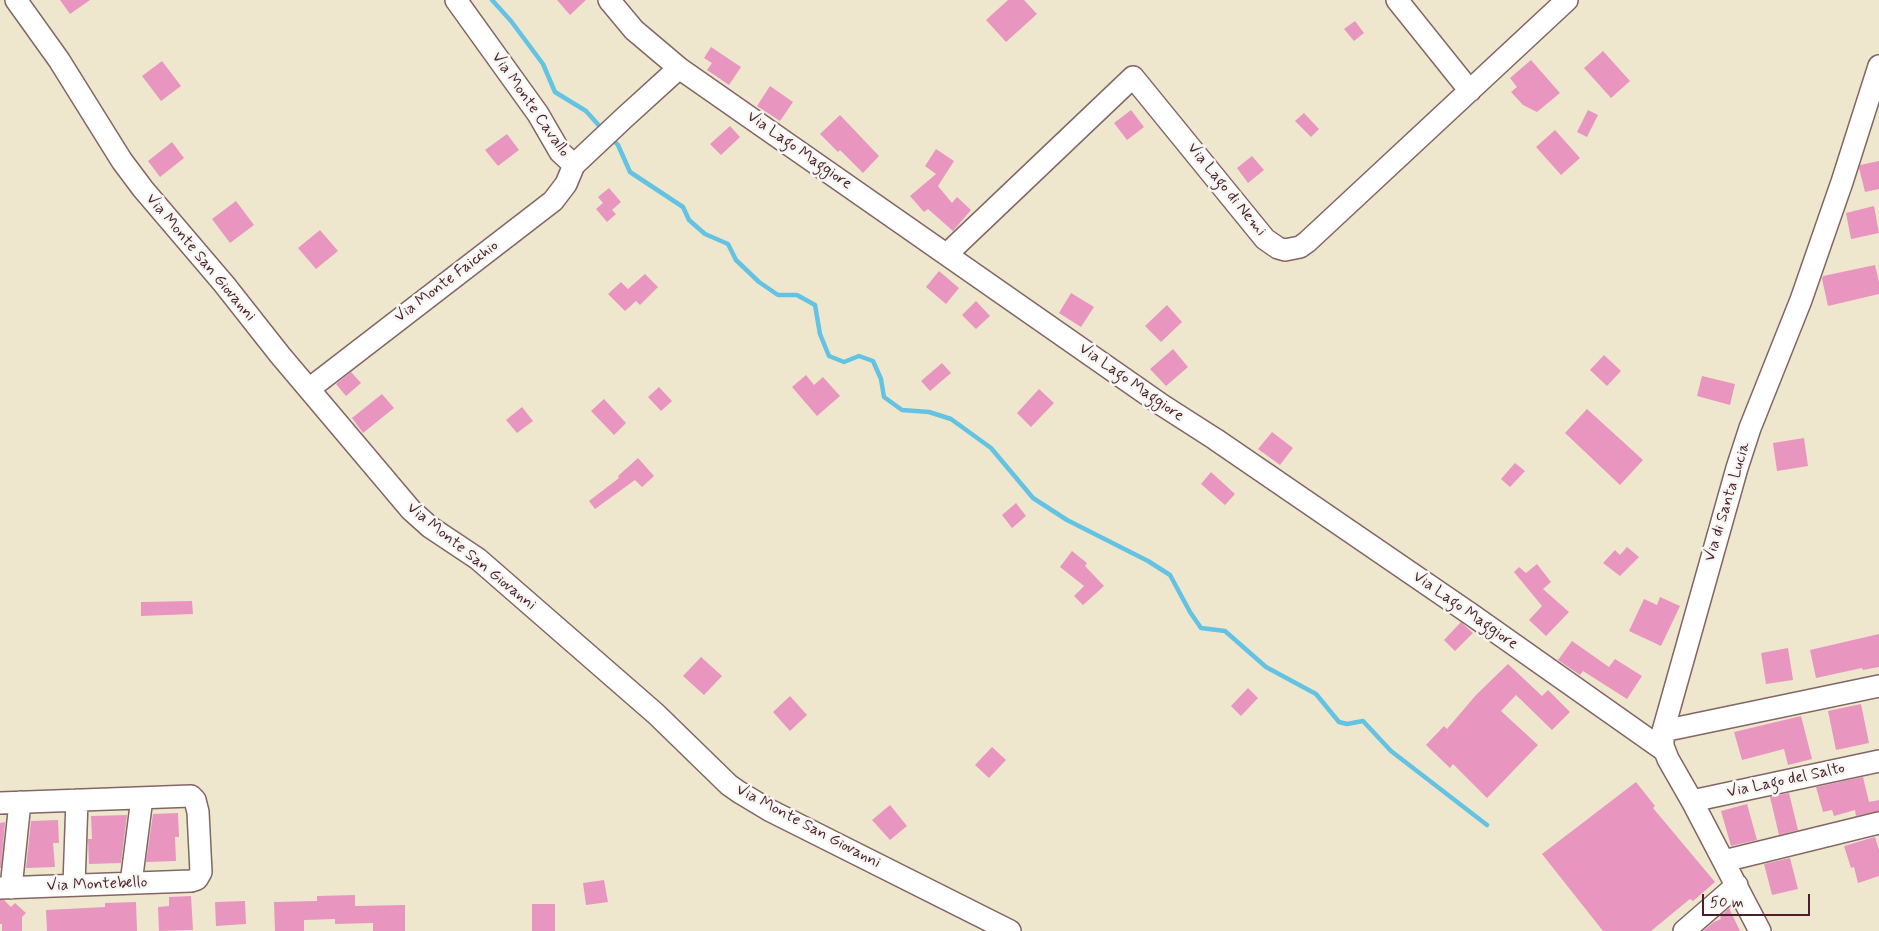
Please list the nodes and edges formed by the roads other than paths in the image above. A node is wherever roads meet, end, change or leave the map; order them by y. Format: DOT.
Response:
graph roads {
  1 [pos="16,0"];
  2 [pos="456,0"];
  3 [pos="609,0"];
  4 [pos="1397,0"];
  5 [pos="1567,0"];
  6 [pos="1879,66"];
  7 [pos="679,68"];
  8 [pos="1470,91"];
  9 [pos="574,166"];
  10 [pos="947,254"];
  11 [pos="309,389"];
  12 [pos="1879,686"];
  13 [pos="1664,741"];
  14 [pos="1879,761"];
  15 [pos="142,798"];
  16 [pos="77,800"];
  17 [pos="1692,801"];
  18 [pos="10,802"];
  19 [pos="1879,822"];
  20 [pos="1724,861"];
  21 [pos="131,884"];
  22 [pos="1737,885"];
  23 [pos="74,886"];
  24 [pos="6,888"];
  25 [pos="1010,931"];
  26 [pos="1684,931"];
  27 [pos="1760,931"];
  1 -- 11 [label="street, Via Monte San Giovanni"];
  2 -- 9 [label="street, Via Monte Cavallo"];
  3 -- 7 [label="street, Via Lago Maggiore"];
  4 -- 8 [label="street"];
  5 -- 8 [label="street, Via Lago di Nemi"];
  6 -- 13 [label="street, Via di Santa Lucia"];
  7 -- 9 [label="street, Via Monte Cavallo"];
  7 -- 10 [label="street, Via Lago Maggiore"];
  8 -- 10 [label="street, Via Lago di Nemi"];
  9 -- 11 [label="street, Via Monte Faicchio"];
  10 -- 13 [label="street, Via Lago Maggiore"];
  11 -- 25 [label="street, Via Monte San Giovanni"];
  12 -- 13 [label="street"];
  13 -- 17 [label="street"];
  14 -- 17 [label="street, Via Lago del Salto"];
  15 -- 16 [label="street"];
  15 -- 21 [label="street"];
  15 -- 21 [label="street, Via Montebello"];
  16 -- 18 [label="street"];
  16 -- 23 [label="street"];
  17 -- 20 [label="street"];
  18 -- 24 [label="street"];
  19 -- 20 [label="street"];
  20 -- 22 [label="street"];
  21 -- 23 [label="street, Via Montebello"];
  22 -- 26 [label="street"];
  22 -- 27 [label="street"];
  23 -- 24 [label="street, Via Montebello"];
}
